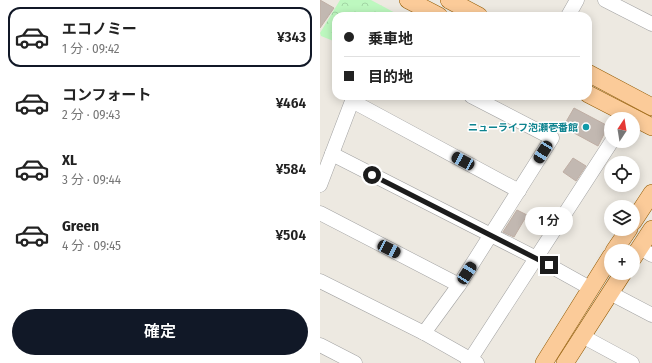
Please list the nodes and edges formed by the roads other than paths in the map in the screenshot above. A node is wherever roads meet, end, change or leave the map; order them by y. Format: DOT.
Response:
graph roads {
  1 [pos="408,0"];
  2 [pos="449,0"];
  3 [pos="577,0"];
  4 [pos="605,0"];
  5 [pos="431,12"];
  6 [pos="472,12"];
  7 [pos="570,12"];
  8 [pos="652,24"];
  9 [pos="592,75"];
  10 [pos="592,96"];
  11 [pos="353,100"];
  12 [pos="355,100"];
  13 [pos="479,100"];
  14 [pos="652,107"];
  15 [pos="619,112"];
  16 [pos="640,122"];
  17 [pos="652,127"];
  18 [pos="607,148"];
  19 [pos="332,154"];
  20 [pos="320,185"];
  21 [pos="519,191"];
  22 [pos="652,193"];
  23 [pos="640,211"];
  24 [pos="320,213"];
  25 [pos="652,229"];
  26 [pos="491,235"];
  27 [pos="642,254"];
  28 [pos="536,258"];
  29 [pos="604,267"];
  30 [pos="619,280"];
  31 [pos="320,281"];
  32 [pos="459,285"];
  33 [pos="590,288"];
  34 [pos="610,293"];
  35 [pos="652,315"];
  36 [pos="424,333"];
  37 [pos="582,336"];
  38 [pos="320,345"];
  39 [pos="472,362"];
  40 [pos="355,363"];
  41 [pos="544,363"];
  42 [pos="565,363"];
  43 [pos="632,363"];
  1 -- 5 [label="main road"];
  2 -- 6 [label="main road"];
  3 -- 7 [label="street"];
  4 -- 8 [label="street"];
  9 -- 14 [label="main road"];
  10 -- 15 [label="main road"];
  11 -- 19 [label="street"];
  12 -- 21 [label="street"];
  13 -- 21 [label="street"];
  16 -- 17 [label="main road"];
  18 -- 28 [label="street"];
  19 -- 20 [label="street"];
  19 -- 26 [label="street"];
  21 -- 26 [label="street"];
  22 -- 23 [label="main road"];
  24 -- 32 [label="street"];
  25 -- 27 [label="main road"];
  26 -- 28 [label="street"];
  26 -- 32 [label="street"];
  28 -- 33 [label="street"];
  28 -- 39 [label="street"];
  29 -- 33 [label="main road"];
  30 -- 34 [label="main road"];
  31 -- 36 [label="street"];
  32 -- 36 [label="street"];
  33 -- 41 [label="main road"];
  34 -- 35 [label="street"];
  34 -- 37 [label="main road"];
  36 -- 39 [label="street"];
  37 -- 42 [label="main road"];
  37 -- 43 [label="street"];
  38 -- 40 [label="street"];
}
